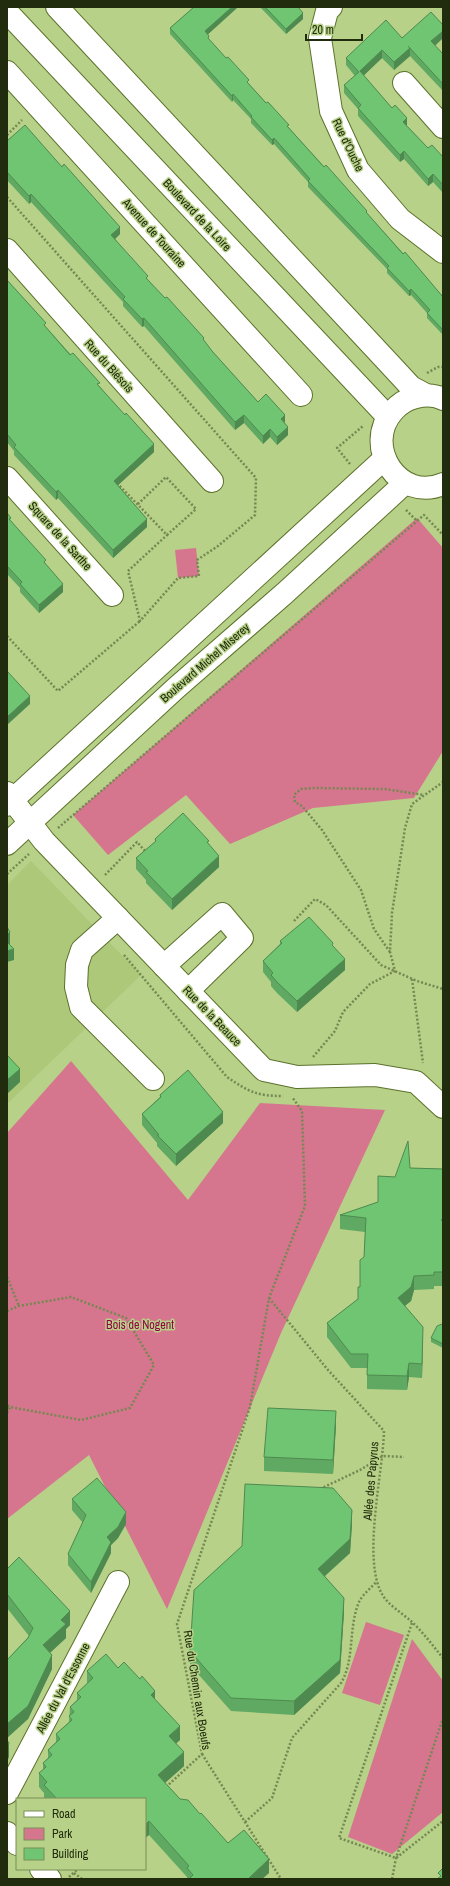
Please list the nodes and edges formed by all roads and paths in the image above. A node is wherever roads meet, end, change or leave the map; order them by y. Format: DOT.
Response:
graph roads {
  1 [pos="58,7"];
  2 [pos="327,8"];
  3 [pos="7,12"];
  4 [pos="7,72"];
  5 [pos="404,83"];
  6 [pos="443,127"];
  7 [pos="7,250"];
  8 [pos="443,252"];
  9 [pos="301,395"];
  10 [pos="434,397"];
  11 [pos="388,417"];
  12 [pos="384,459"];
  13 [pos="7,478"];
  14 [pos="212,481"];
  15 [pos="116,482"];
  16 [pos="404,483"];
  17 [pos="442,487"];
  18 [pos="137,505"];
  19 [pos="417,521"];
  20 [pos="112,595"];
  21 [pos="140,620"];
  22 [pos="7,636"];
  23 [pos="443,782"];
  24 [pos="425,795"];
  25 [pos="9,799"];
  26 [pos="30,823"];
  27 [pos="7,844"];
  28 [pos="40,849"];
  29 [pos="151,857"];
  30 [pos="7,874"];
  31 [pos="91,890"];
  32 [pos="118,918"];
  33 [pos="294,921"];
  34 [pos="390,952"];
  35 [pos="122,954"];
  36 [pos="164,966"];
  37 [pos="395,971"];
  38 [pos="412,979"];
  39 [pos="443,989"];
  40 [pos="188,991"];
  41 [pos="424,1066"];
  42 [pos="153,1079"];
  43 [pos="294,1087"];
  44 [pos="443,1107"];
  45 [pos="7,1277"];
  46 [pos="269,1298"];
  47 [pos="19,1306"];
  48 [pos="7,1311"];
  49 [pos="7,1405"];
  50 [pos="10,1407"];
  51 [pos="7,1413"];
  52 [pos="383,1456"];
  53 [pos="404,1457"];
  54 [pos="317,1491"];
  55 [pos="378,1581"];
  56 [pos="118,1582"];
  57 [pos="412,1622"];
  58 [pos="443,1658"];
  59 [pos="443,1718"];
  60 [pos="202,1754"];
  61 [pos="162,1791"];
  62 [pos="7,1793"];
  63 [pos="443,1821"];
  64 [pos="245,1822"];
  65 [pos="7,1833"];
  66 [pos="16,1843"];
  67 [pos="396,1858"];
  68 [pos="42,1870"];
  69 [pos="77,1870"];
  70 [pos="74,1873"];
  71 [pos="50,1879"];
  72 [pos="67,1879"];
  73 [pos="82,1879"];
  74 [pos="281,1879"];
  75 [pos="392,1879"];
  1 -- 10 [label="street"];
  2 -- 8 [label="street, Rue d'Ouche"];
  3 -- 11 [label="street, Boulevard de la Loire"];
  4 -- 9 [label="street, Avenue de Touraine"];
  5 -- 6 [label="street"];
  7 -- 14 [label="street, Rue du Blésois"];
  10 -- 11 [label="street"];
  11 -- 12 [label="street"];
  12 -- 16 [label="street"];
  12 -- 25 [label="street"];
  13 -- 20 [label="street, Square de la Sarthe"];
  15 -- 18 [label="path"];
  16 -- 17 [label="street"];
  16 -- 26 [label="street, Boulevard Michel Miserey"];
  18 -- 18 [label="path"];
  19 -- 28 [label="path"];
  21 -- 22 [label="path"];
  23 -- 24 [label="path"];
  24 -- 34 [label="path"];
  24 -- 34 [label="path"];
  25 -- 26 [label="street, Rue de la Beauce"];
  26 -- 27 [label="street, Boulevard Michel Miserey"];
  26 -- 28 [label="street, Rue de la Beauce"];
  28 -- 30 [label="path"];
  28 -- 31 [label="street, Rue de la Beauce"];
  29 -- 31 [label="path"];
  31 -- 32 [label="street, Rue de la Beauce"];
  32 -- 36 [label="street, Rue de la Beauce"];
  32 -- 42 [label="street"];
  33 -- 37 [label="path"];
  34 -- 37 [label="path"];
  35 -- 43 [label="path"];
  36 -- 40 [label="street, Rue de la Beauce"];
  36 -- 40 [label="street"];
  37 -- 38 [label="path"];
  37 -- 43 [label="path"];
  38 -- 39 [label="path"];
  38 -- 41 [label="path"];
  40 -- 43 [label="street, Rue de la Beauce"];
  43 -- 44 [label="street, Rue de la Beauce"];
  43 -- 46 [label="path"];
  45 -- 47 [label="path"];
  46 -- 52 [label="path, Allée des Papyrus"];
  46 -- 60 [label="path, Rue du Chemin aux Boeufs"];
  47 -- 48 [label="path"];
  47 -- 50 [label="path"];
  49 -- 50 [label="path"];
  50 -- 51 [label="path"];
  52 -- 53 [label="path"];
  52 -- 54 [label="path"];
  52 -- 55 [label="path, Allée des Papyrus"];
  55 -- 57 [label="path, Allée des Papyrus"];
  55 -- 64 [label="path"];
  56 -- 62 [label="street, Allée du Val d'Essonne"];
  57 -- 58 [label="path, Allée des Papyrus"];
  57 -- 67 [label="path"];
  59 -- 67 [label="path"];
  60 -- 61 [label="path, Rue du Chemin aux Boeufs"];
  60 -- 64 [label="path"];
  63 -- 67 [label="path"];
  64 -- 74 [label="path"];
  65 -- 66 [label="street"];
  67 -- 75 [label="path"];
  68 -- 71 [label="street"];
  69 -- 70 [label="path"];
  70 -- 72 [label="path"];
  70 -- 73 [label="path"];
}
